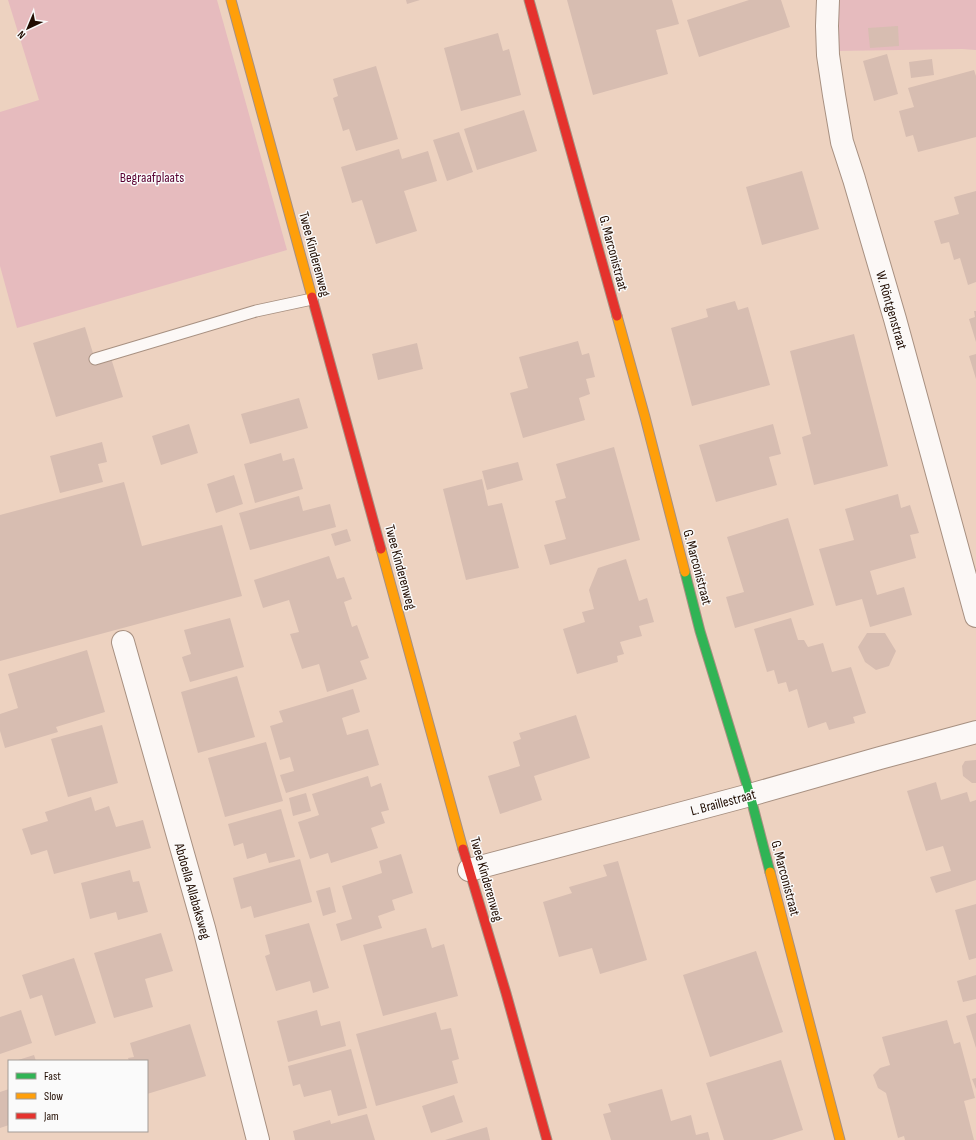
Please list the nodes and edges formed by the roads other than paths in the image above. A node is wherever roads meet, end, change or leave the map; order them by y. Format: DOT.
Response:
graph roads {
  1 [pos="231,0"];
  2 [pos="529,0"];
  3 [pos="828,0"];
  4 [pos="312,299"];
  5 [pos="95,359"];
  6 [pos="976,616"];
  7 [pos="123,642"];
  8 [pos="976,732"];
  9 [pos="750,795"];
  10 [pos="470,870"];
  11 [pos="258,1140"];
  12 [pos="547,1140"];
  13 [pos="840,1140"];
  1 -- 4 [label="street, Twee Kinderenweg"];
  2 -- 9 [label="street, G. Marconistraat"];
  3 -- 6 [label="street, W. Röntgenstraat"];
  4 -- 5 [label="lane"];
  4 -- 10 [label="street, Twee Kinderenweg"];
  7 -- 11 [label="street, Abdoella Allabaksweg"];
  8 -- 9 [label="street, L. Braillestraat"];
  9 -- 10 [label="street, L. Braillestraat"];
  9 -- 13 [label="street, G. Marconistraat"];
  10 -- 12 [label="street, Twee Kinderenweg"];
}
